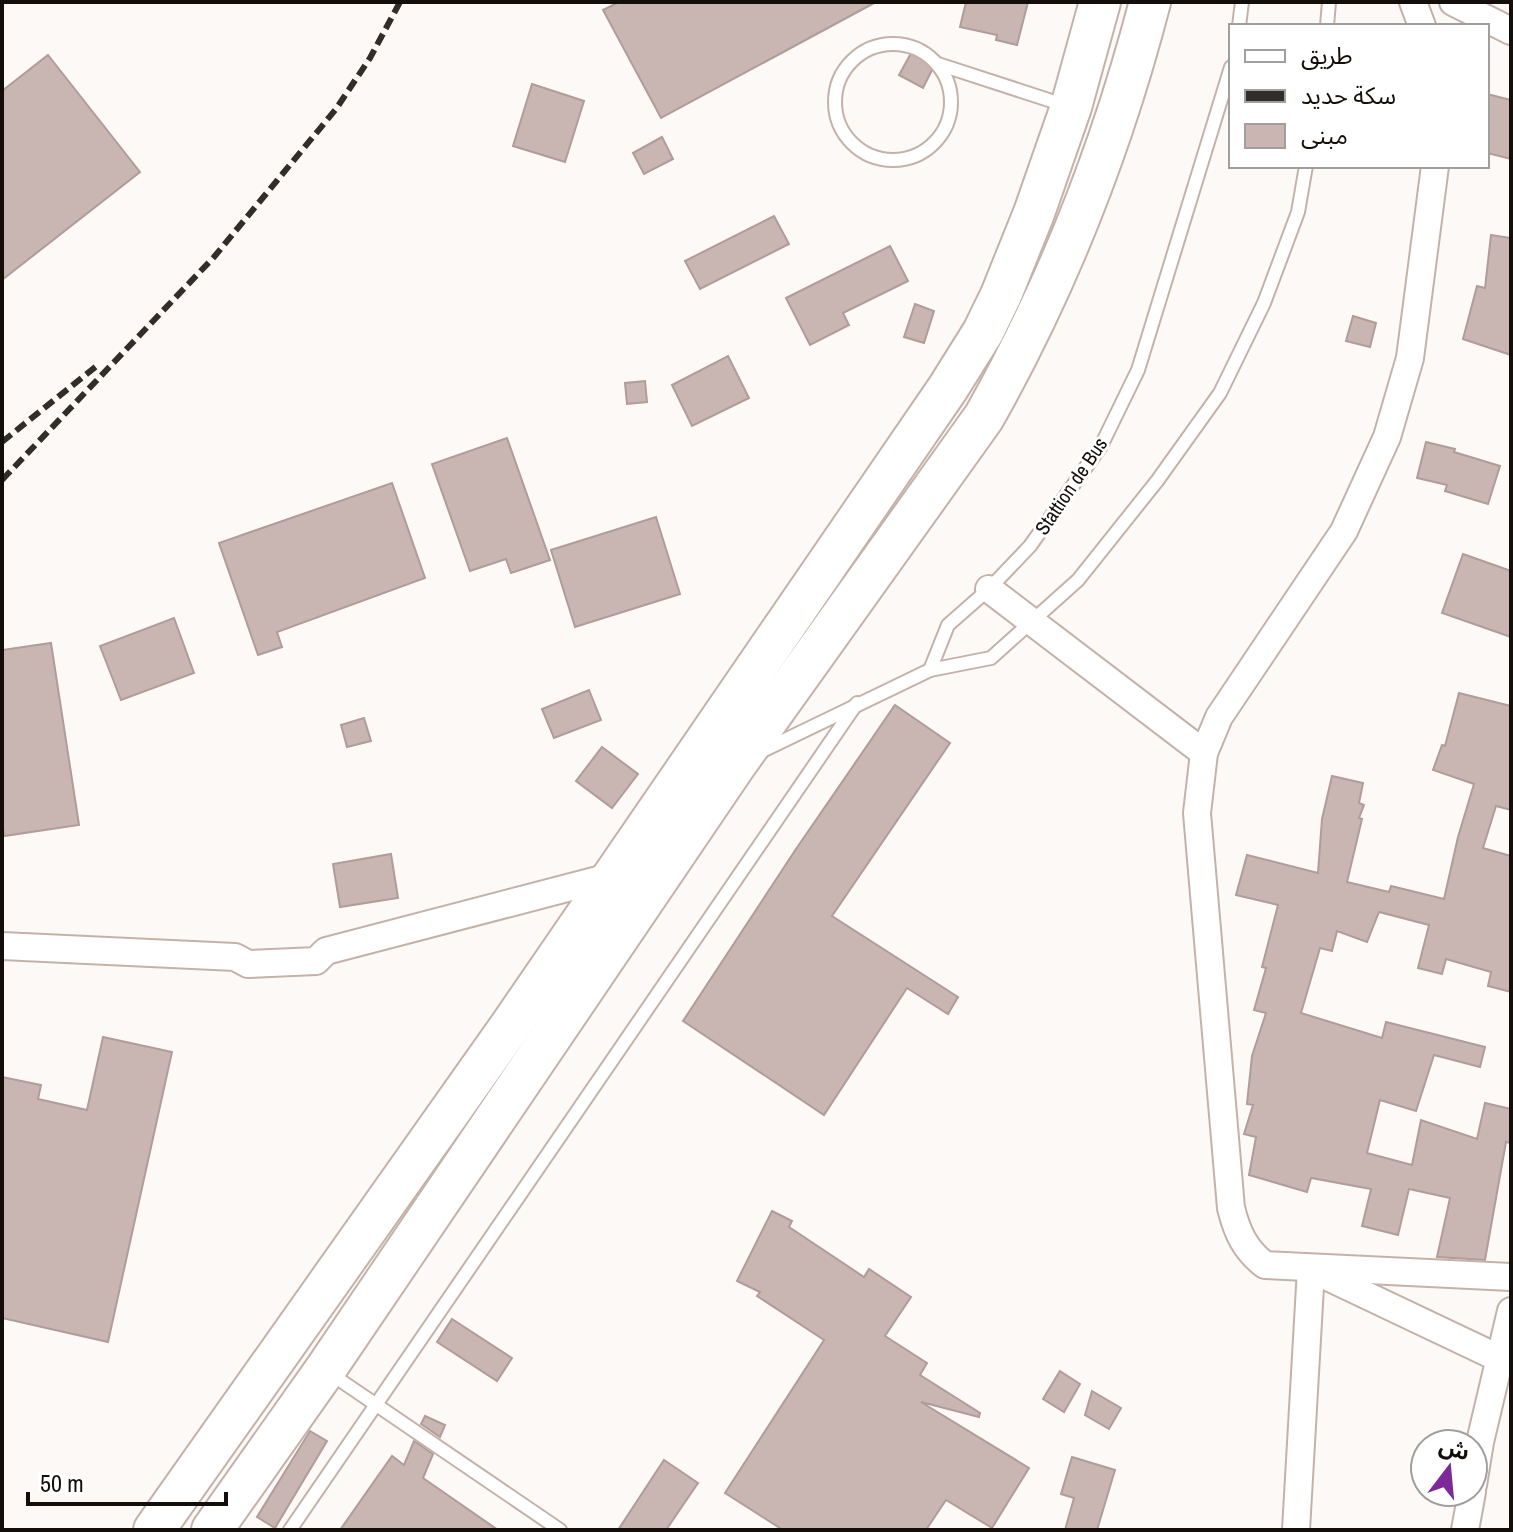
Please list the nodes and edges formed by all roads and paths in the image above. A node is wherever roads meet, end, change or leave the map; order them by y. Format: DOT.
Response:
graph roads {
  1 [pos="1100,2"];
  2 [pos="1150,2"];
  3 [pos="1242,2"];
  4 [pos="1329,2"];
  5 [pos="1413,2"];
  6 [pos="1453,2"];
  7 [pos="1239,24"];
  8 [pos="1327,24"];
  9 [pos="1421,24"];
  10 [pos="1511,31"];
  11 [pos="938,64"];
  12 [pos="1229,74"];
  13 [pos="1071,107"];
  14 [pos="1306,168"];
  15 [pos="1435,168"];
  16 [pos="989,589"];
  17 [pos="1031,622"];
  18 [pos="930,670"];
  19 [pos="857,703"];
  20 [pos="1204,753"];
  21 [pos="736,764"];
  22 [pos="630,885"];
  23 [pos="2,946"];
  24 [pos="1311,1269"];
  25 [pos="1511,1277"];
  26 [pos="1511,1311"];
  27 [pos="287,1343"];
  28 [pos="1505,1361"];
  29 [pos="325,1370"];
  30 [pos="377,1406"];
  31 [pos="1488,1428"];
  32 [pos="1469,1508"];
  33 [pos="154,1530"];
  34 [pos="212,1530"];
  35 [pos="290,1530"];
  36 [pos="560,1530"];
  37 [pos="1296,1530"];
  38 [pos="1465,1530"];
  1 -- 13 [label="main road"];
  2 -- 21 [label="main road"];
  3 -- 7 [label="lane"];
  4 -- 8 [label="lane"];
  5 -- 9 [label="street"];
  6 -- 10 [label="street"];
  11 -- 11 [label="lane"];
  11 -- 13 [label="lane"];
  12 -- 16 [label="lane, Stattion de Bus"];
  13 -- 22 [label="main road"];
  14 -- 17 [label="lane"];
  15 -- 20 [label="street"];
  16 -- 17 [label="street"];
  16 -- 18 [label="lane, Stattion de Bus"];
  17 -- 18 [label="lane"];
  17 -- 20 [label="street"];
  18 -- 19 [label="lane"];
  19 -- 21 [label="lane"];
  19 -- 30 [label="lane"];
  20 -- 24 [label="street"];
  21 -- 22 [label="main road"];
  22 -- 23 [label="street"];
  22 -- 27 [label="main road"];
  22 -- 29 [label="main road"];
  24 -- 25 [label="street"];
  24 -- 28 [label="street"];
  24 -- 37 [label="street"];
  26 -- 28 [label="street"];
  27 -- 29 [label="main road"];
  27 -- 33 [label="main road"];
  28 -- 31 [label="street"];
  29 -- 30 [label="lane"];
  29 -- 34 [label="main road"];
  30 -- 35 [label="lane"];
  30 -- 36 [label="lane"];
  32 -- 38 [label="street"];
}
